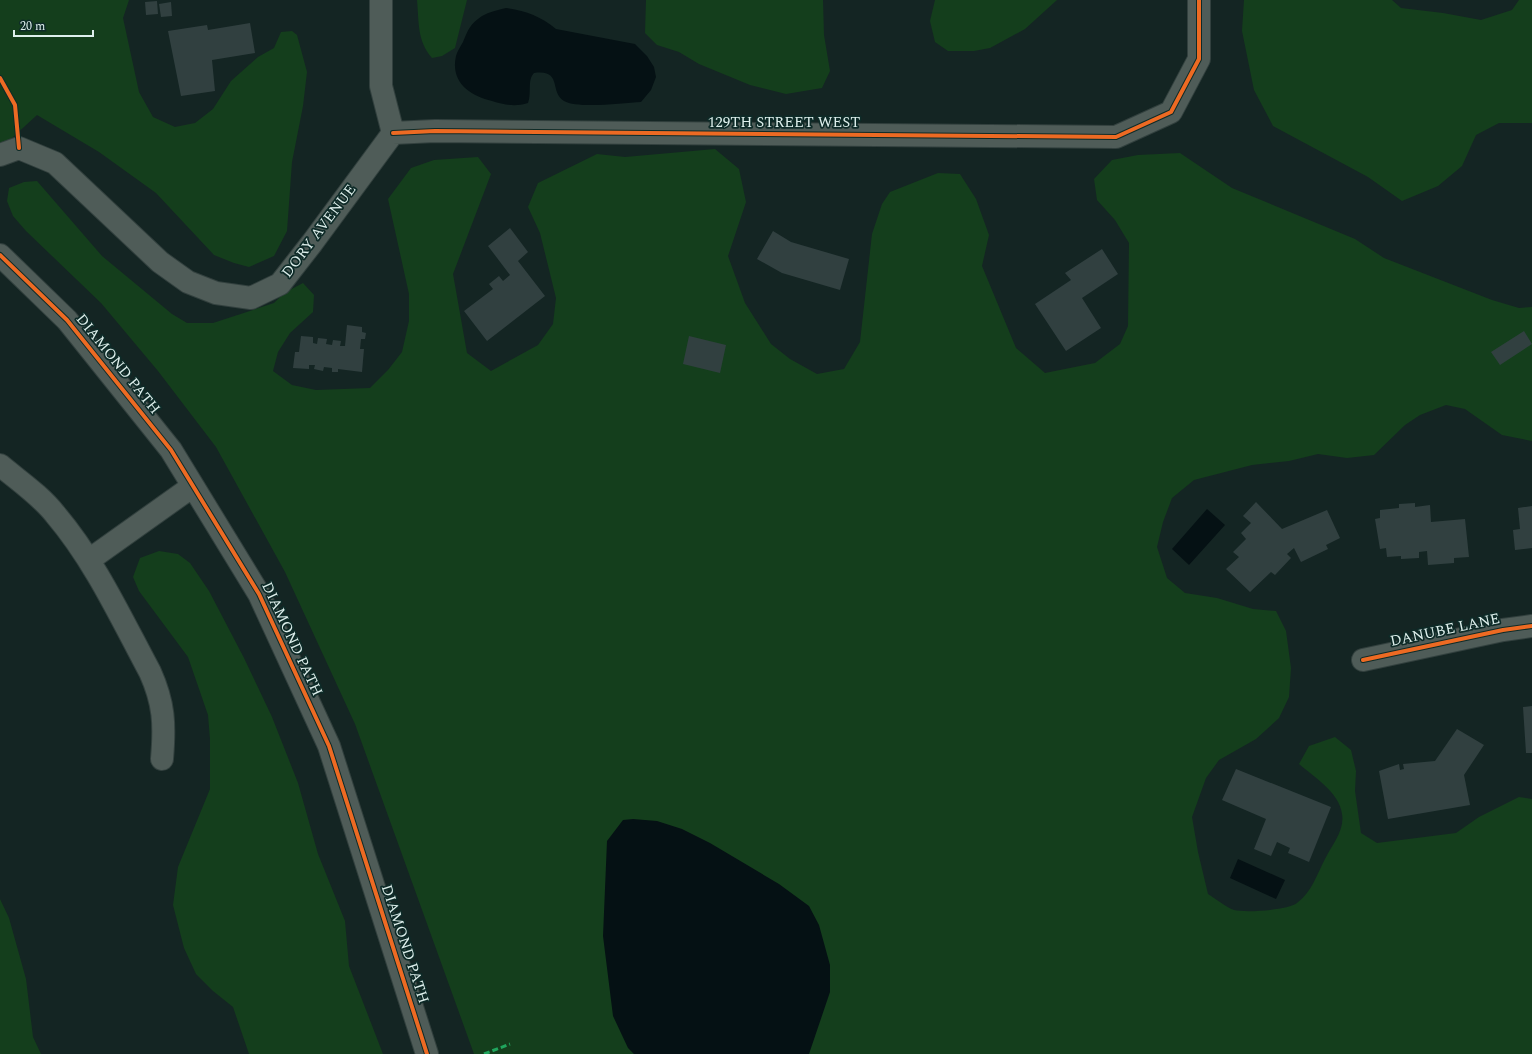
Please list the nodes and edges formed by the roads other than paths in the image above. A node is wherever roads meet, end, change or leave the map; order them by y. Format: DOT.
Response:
graph roads {
  1 [pos="381,0"];
  2 [pos="1199,0"];
  3 [pos="393,133"];
  4 [pos="0,155"];
  5 [pos="0,255"];
  6 [pos="0,466"];
  7 [pos="193,486"];
  8 [pos="89,560"];
  9 [pos="1532,626"];
  10 [pos="1363,660"];
  11 [pos="162,759"];
  12 [pos="427,1054"];
  1 -- 3 [label="street"];
  2 -- 3 [label="street, 129TH STREET WEST"];
  3 -- 4 [label="street, DORY AVENUE"];
  5 -- 7 [label="street, DIAMOND PATH"];
  6 -- 8 [label="street"];
  7 -- 8 [label="street"];
  7 -- 12 [label="street, DIAMOND PATH"];
  8 -- 11 [label="street"];
  9 -- 10 [label="street, DANUBE LANE"];
}
